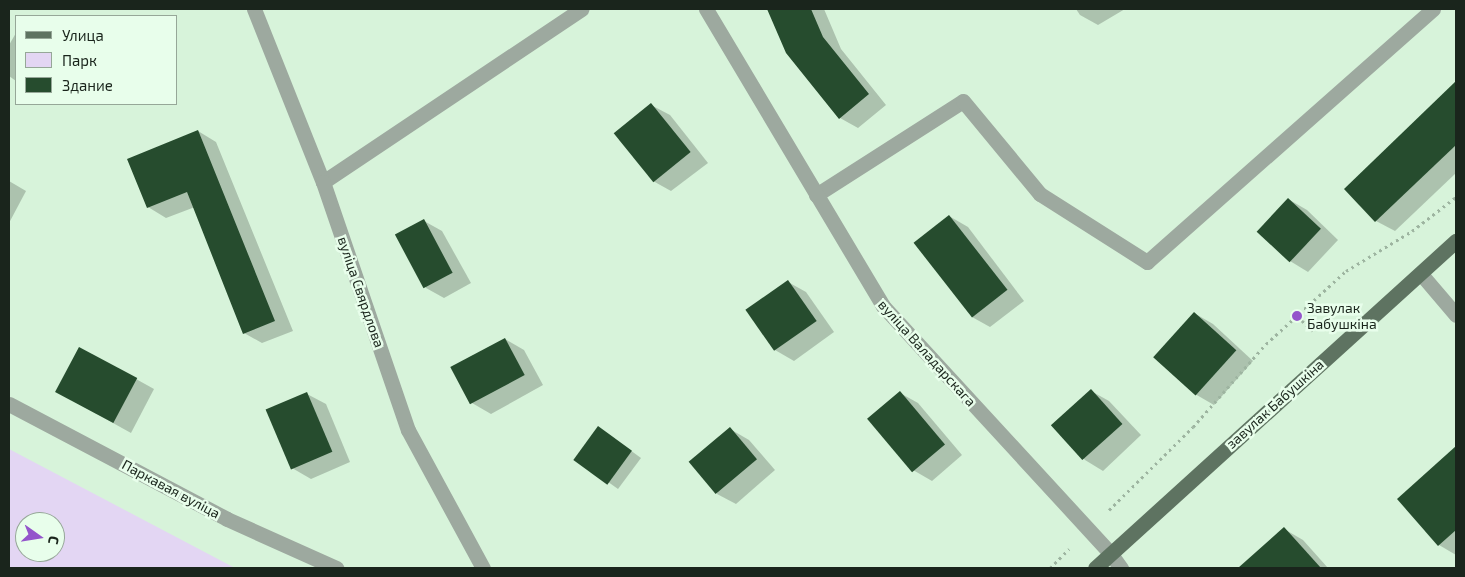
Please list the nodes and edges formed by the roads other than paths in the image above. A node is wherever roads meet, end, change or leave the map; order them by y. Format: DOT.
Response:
graph roads {
  1 [pos="254,9"];
  2 [pos="581,9"];
  3 [pos="706,9"];
  4 [pos="1433,9"];
  5 [pos="324,182"];
  6 [pos="816,195"];
  7 [pos="1456,241"];
  8 [pos="1420,274"];
  9 [pos="1456,315"];
  10 [pos="9,404"];
  11 [pos="1110,553"];
  12 [pos="336,568"];
  13 [pos="483,568"];
  14 [pos="1095,568"];
  15 [pos="1121,568"];
  1 -- 5 [label="street, вуліца Свярдлова"];
  2 -- 5 [label="street"];
  3 -- 6 [label="street, вуліца Валадарскага"];
  4 -- 6 [label="street"];
  5 -- 13 [label="street, вуліца Свярдлова"];
  6 -- 11 [label="street, вуліца Валадарскага"];
  7 -- 8 [label="main road, завулак Бабушкіна"];
  8 -- 9 [label="street"];
  8 -- 11 [label="main road, завулак Бабушкіна"];
  10 -- 12 [label="street, Паркавая вуліца"];
  11 -- 14 [label="main road, завулак Бабушкіна"];
  11 -- 15 [label="street, вуліца Валадарскага"];
}
